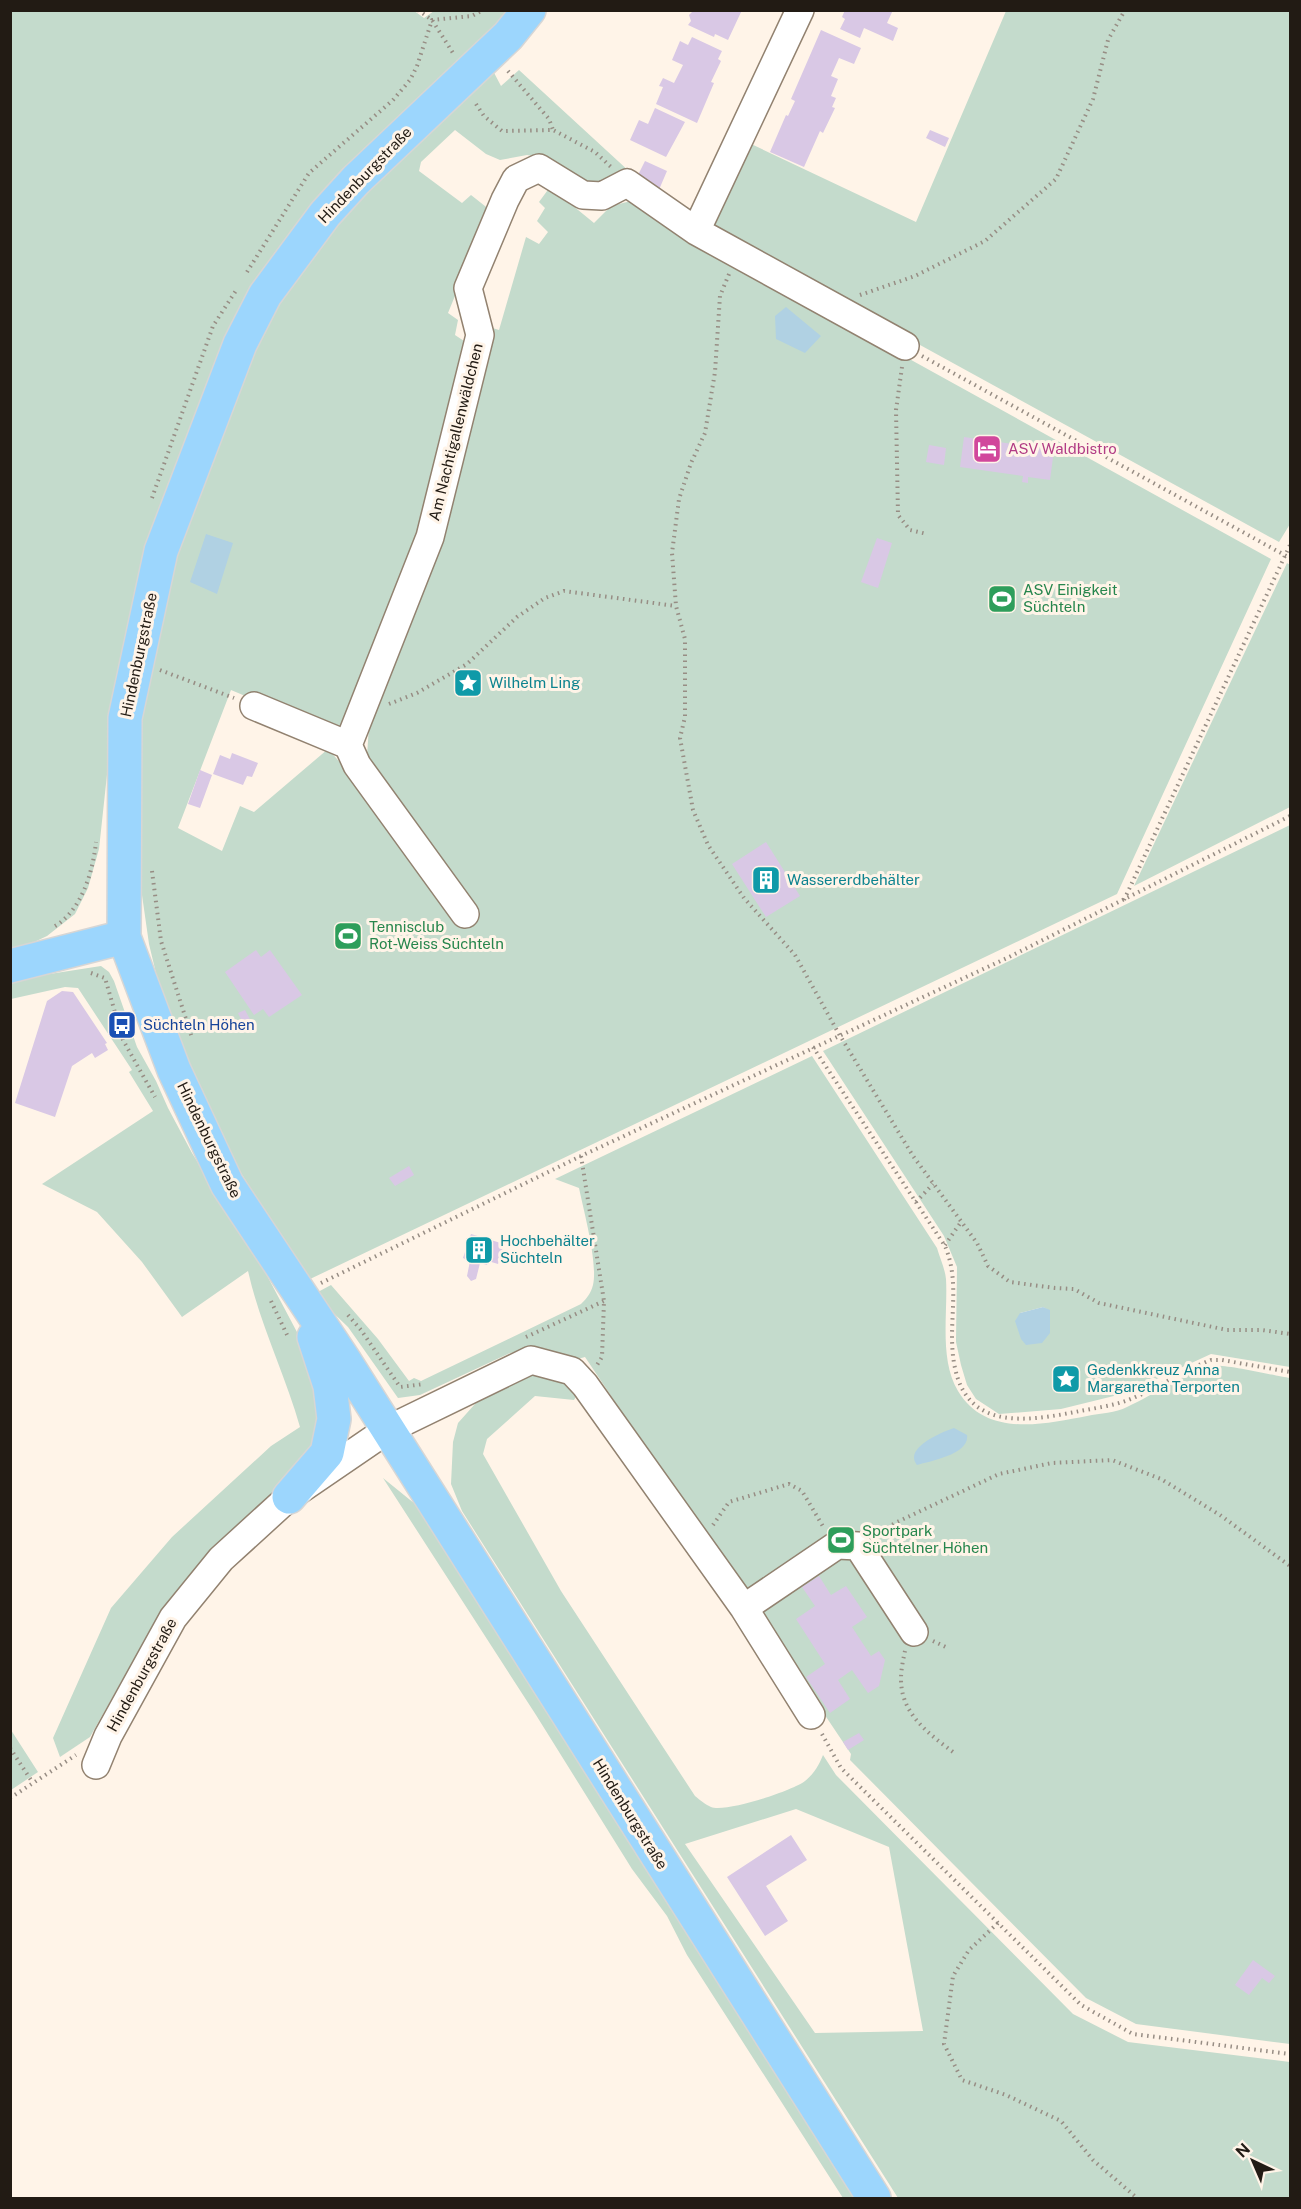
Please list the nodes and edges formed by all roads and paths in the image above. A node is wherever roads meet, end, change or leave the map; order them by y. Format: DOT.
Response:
graph roads {
  1 [pos="418,10"];
  2 [pos="483,10"];
  3 [pos="529,10"];
  4 [pos="800,10"];
  5 [pos="1125,10"];
  6 [pos="432,20"];
  7 [pos="449,44"];
  8 [pos="504,67"];
  9 [pos="476,104"];
  10 [pos="553,130"];
  11 [pos="627,183"];
  12 [pos="696,231"];
  13 [pos="736,254"];
  14 [pos="831,305"];
  15 [pos="905,346"];
  16 [pos="927,534"];
  17 [pos="1290,545"];
  18 [pos="1284,555"];
  19 [pos="1290,558"];
  20 [pos="676,606"];
  21 [pos="156,669"];
  22 [pos="254,706"];
  23 [pos="381,712"];
  24 [pos="348,745"];
  25 [pos="1290,816"];
  26 [pos="97,835"];
  27 [pos="151,860"];
  28 [pos="1124,900"];
  29 [pos="465,914"];
  30 [pos="51,929"];
  31 [pos="124,937"];
  32 [pos="10,966"];
  33 [pos="89,972"];
  34 [pos="839,1035"];
  35 [pos="813,1047"];
  36 [pos="196,1049"];
  37 [pos="160,1106"];
  38 [pos="581,1156"];
  39 [pos="933,1184"];
  40 [pos="916,1202"];
  41 [pos="961,1221"];
  42 [pos="945,1246"];
  43 [pos="315,1286"];
  44 [pos="347,1314"];
  45 [pos="1290,1334"];
  46 [pos="1290,1372"];
  47 [pos="585,1385"];
  48 [pos="400,1387"];
  49 [pos="387,1430"];
  50 [pos="288,1497"];
  51 [pos="696,1539"];
  52 [pos="847,1545"];
  53 [pos="1290,1566"];
  54 [pos="744,1608"];
  55 [pos="912,1630"];
  56 [pos="811,1715"];
  57 [pos="108,1736"];
  58 [pos="10,1748"];
  59 [pos="953,1752"];
  60 [pos="96,1765"];
  61 [pos="33,1783"];
  62 [pos="10,1798"];
  63 [pos="998,1923"];
  64 [pos="1290,2054"];
  65 [pos="874,2199"];
  66 [pos="1137,2199"];
  1 -- 6 [label="path"];
  2 -- 6 [label="path"];
  3 -- 31 [label="main road, Hindenburgstraße"];
  4 -- 12 [label="street"];
  5 -- 14 [label="path"];
  6 -- 7 [label="path"];
  8 -- 10 [label="path"];
  9 -- 10 [label="path"];
  10 -- 11 [label="path"];
  11 -- 12 [label="street"];
  11 -- 24 [label="street, Am Nachtigallenwäldchen"];
  12 -- 13 [label="street"];
  13 -- 14 [label="street"];
  13 -- 20 [label="path"];
  14 -- 15 [label="street"];
  15 -- 16 [label="path"];
  15 -- 18 [label="path"];
  17 -- 18 [label="path"];
  18 -- 19 [label="path"];
  18 -- 28 [label="path"];
  20 -- 23 [label="path"];
  20 -- 34 [label="path"];
  21 -- 22 [label="path"];
  22 -- 24 [label="street"];
  24 -- 29 [label="street"];
  25 -- 28 [label="path"];
  26 -- 30 [label="path"];
  27 -- 36 [label="path"];
  28 -- 34 [label="path"];
  31 -- 32 [label="main road"];
  31 -- 43 [label="main road, Hindenburgstraße"];
  33 -- 37 [label="path"];
  34 -- 35 [label="path"];
  34 -- 39 [label="path"];
  35 -- 38 [label="path"];
  35 -- 40 [label="path"];
  38 -- 43 [label="path"];
  38 -- 47 [label="path"];
  39 -- 40 [label="path"];
  39 -- 41 [label="path"];
  40 -- 42 [label="path"];
  41 -- 42 [label="path"];
  41 -- 45 [label="path"];
  42 -- 46 [label="path"];
  43 -- 49 [label="main road, Hindenburgstraße"];
  43 -- 50 [label="main road"];
  44 -- 48 [label="path"];
  47 -- 49 [label="street, Hindenburgstraße"];
  47 -- 51 [label="street, Hindenburgstraße"];
  49 -- 50 [label="street, Hindenburgstraße"];
  49 -- 65 [label="main road, Hindenburgstraße"];
  50 -- 57 [label="street, Hindenburgstraße"];
  51 -- 52 [label="path"];
  51 -- 54 [label="street, Hindenburgstraße"];
  52 -- 53 [label="path"];
  52 -- 54 [label="street"];
  52 -- 55 [label="street"];
  54 -- 56 [label="street, Hindenburgstraße"];
  55 -- 59 [label="path"];
  56 -- 63 [label="path"];
  57 -- 60 [label="street, Hindenburgstraße"];
  57 -- 61 [label="path"];
  58 -- 61 [label="path"];
  61 -- 62 [label="path"];
  63 -- 64 [label="path"];
  63 -- 66 [label="path"];
}
